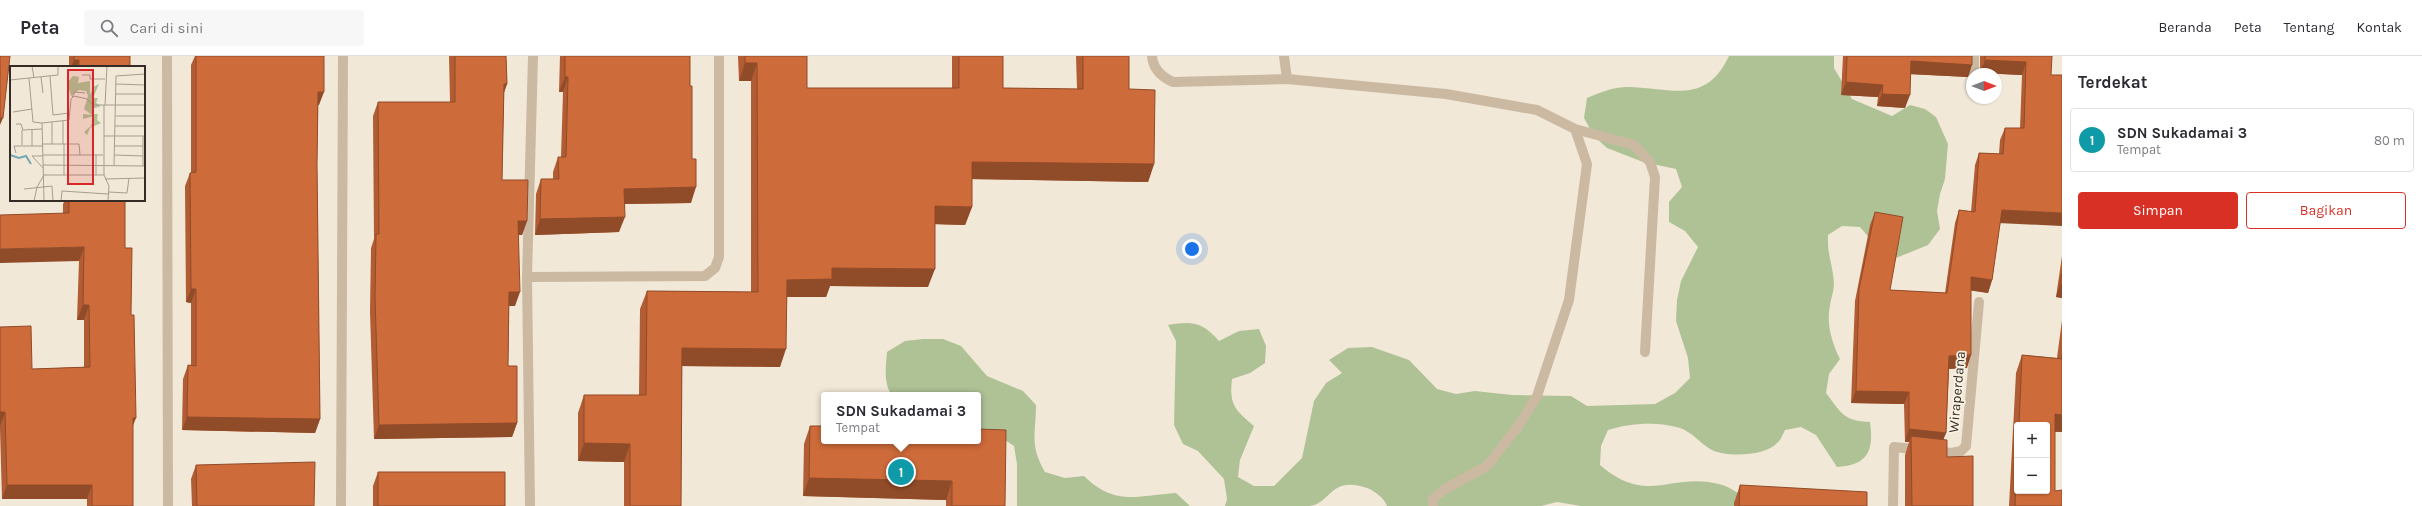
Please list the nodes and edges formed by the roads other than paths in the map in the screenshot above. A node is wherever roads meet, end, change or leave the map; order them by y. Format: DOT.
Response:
graph roads {
  1 [pos="167,56"];
  2 [pos="343,56"];
  3 [pos="532,56"];
  4 [pos="719,56"];
  5 [pos="1152,56"];
  6 [pos="1284,56"];
  7 [pos="1974,56"];
  8 [pos="1974,68"];
  9 [pos="1287,80"];
  10 [pos="1575,129"];
  11 [pos="527,277"];
  12 [pos="1979,302"];
  13 [pos="1645,352"];
  14 [pos="168,506"];
  15 [pos="341,506"];
  16 [pos="530,506"];
  17 [pos="1432,506"];
  18 [pos="1893,506"];
  1 -- 14 [label="street"];
  2 -- 15 [label="street"];
  3 -- 11 [label="street"];
  4 -- 11 [label="street"];
  5 -- 9 [label="street"];
  6 -- 9 [label="street"];
  7 -- 8 [label="street"];
  9 -- 10 [label="street"];
  10 -- 13 [label="street"];
  10 -- 17 [label="street"];
  11 -- 16 [label="street"];
  12 -- 18 [label="street, Wiraperdana"];
}
